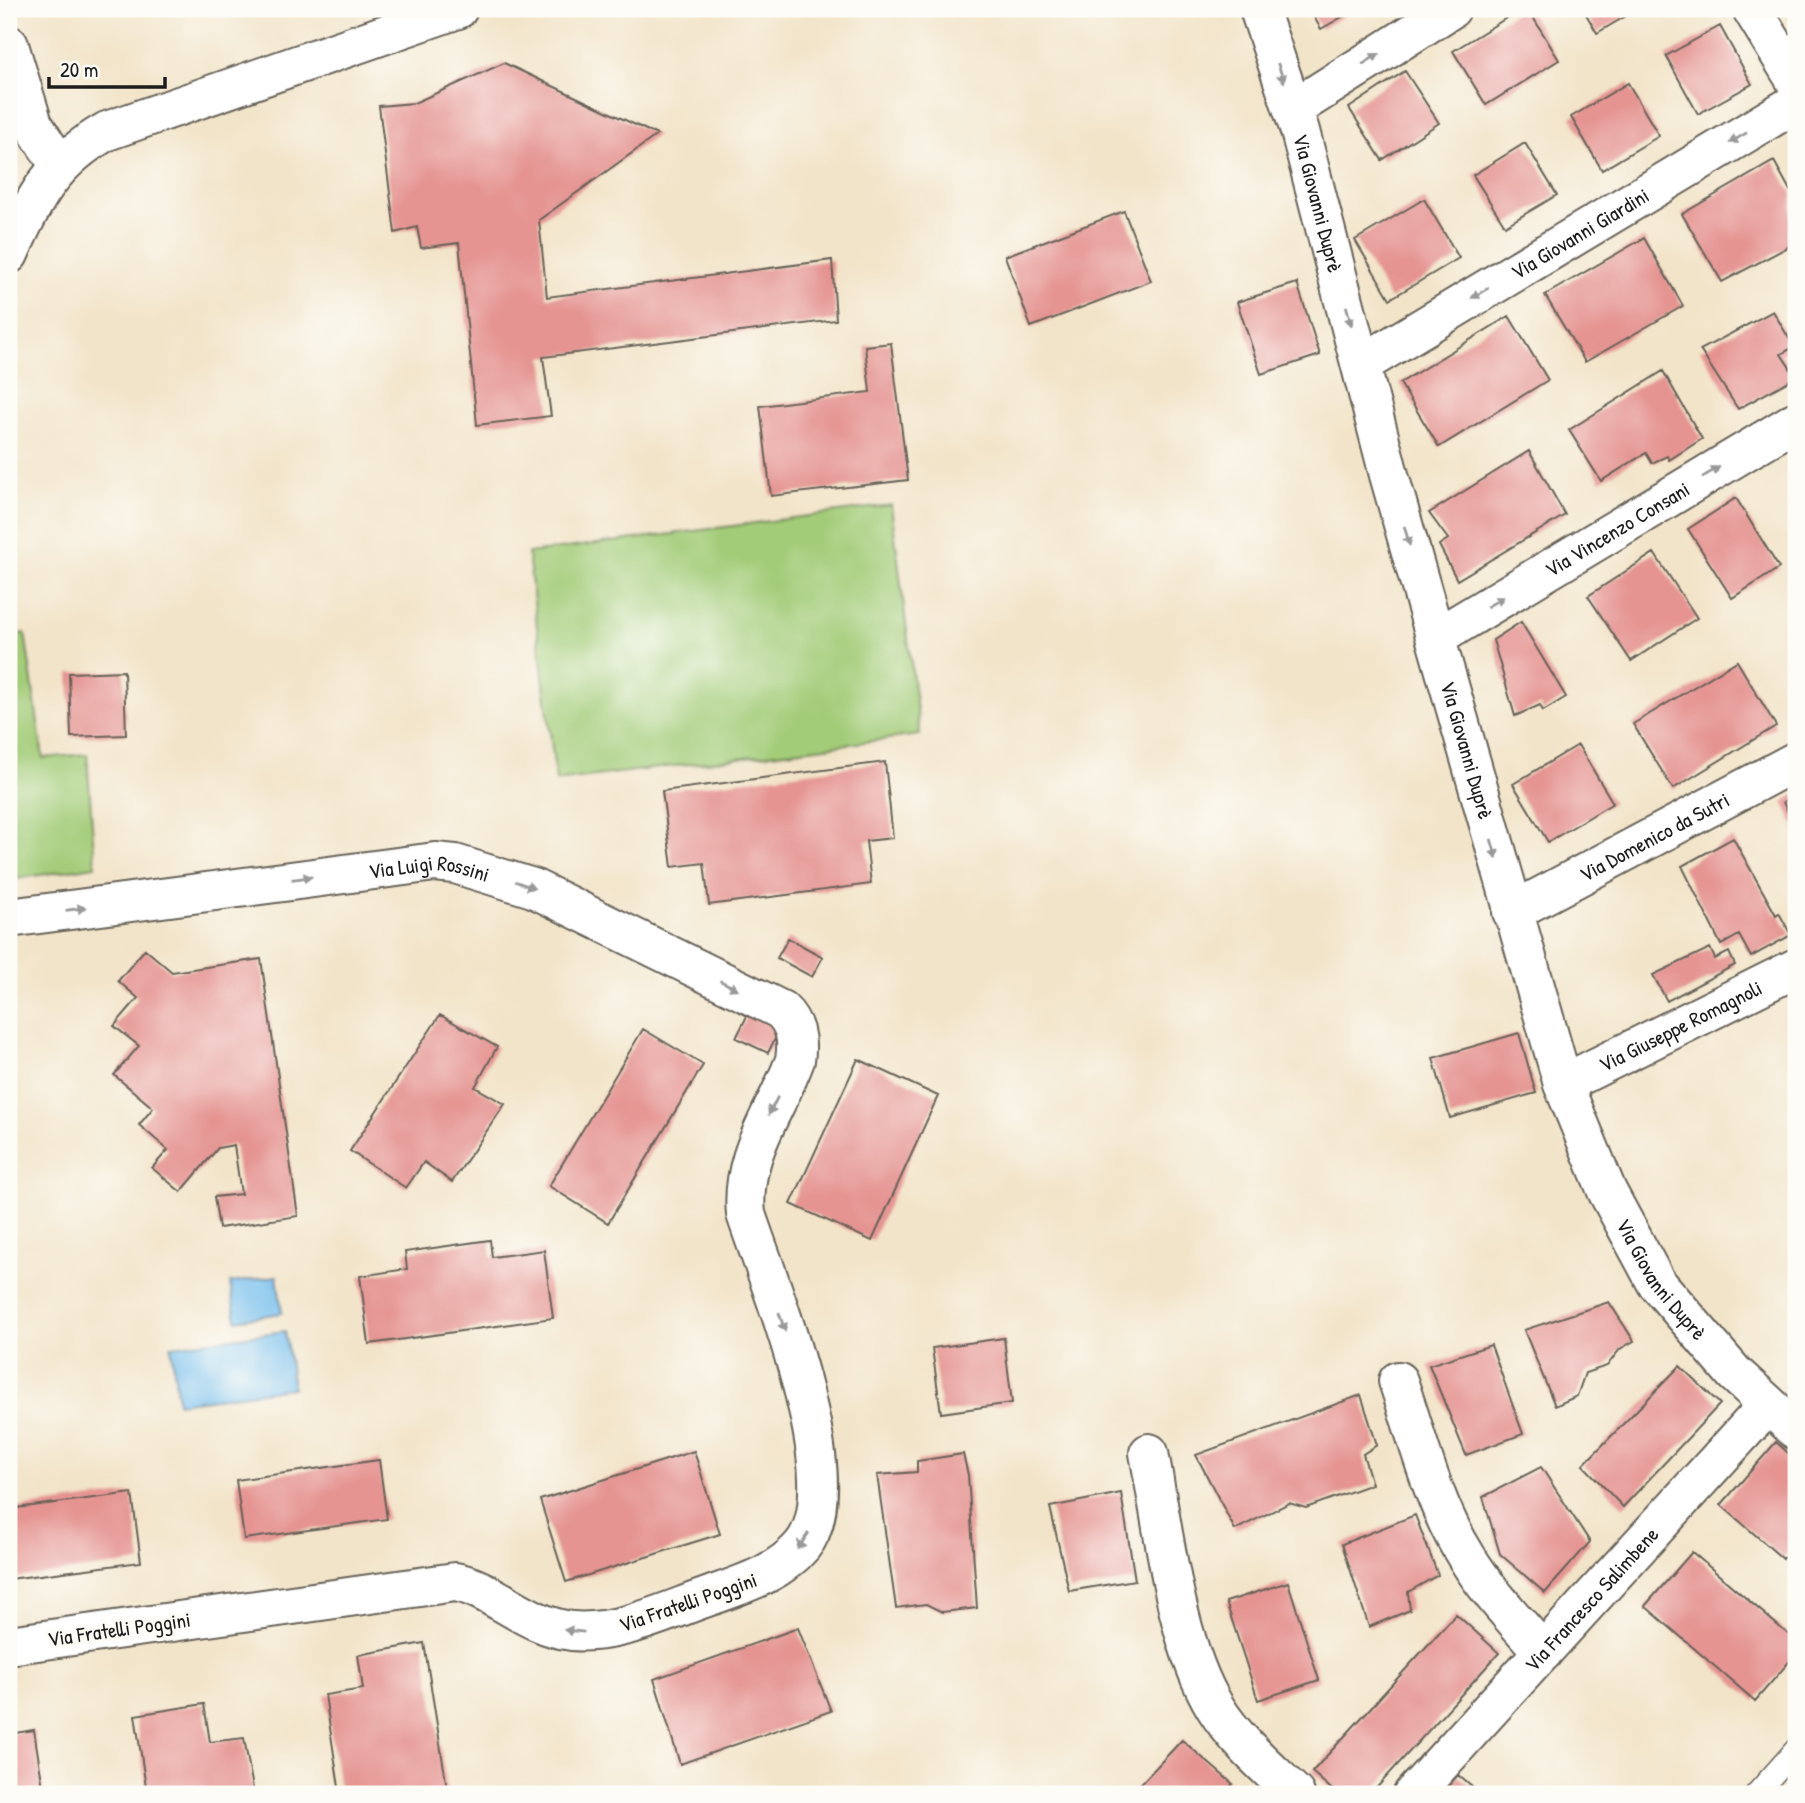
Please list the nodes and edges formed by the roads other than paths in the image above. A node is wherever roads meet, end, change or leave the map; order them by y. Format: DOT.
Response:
graph roads {
  1 [pos="458,9"];
  2 [pos="1259,9"];
  3 [pos="1451,9"];
  4 [pos="1752,9"];
  5 [pos="9,45"];
  6 [pos="1796,81"];
  7 [pos="1796,103"];
  8 [pos="1293,109"];
  9 [pos="59,165"];
  10 [pos="9,254"];
  11 [pos="1362,364"];
  12 [pos="1796,421"];
  13 [pos="1437,637"];
  14 [pos="1796,761"];
  15 [pos="1512,912"];
  16 [pos="9,918"];
  17 [pos="1796,968"];
  18 [pos="797,1043"];
  19 [pos="1563,1084"];
  20 [pos="1398,1381"];
  21 [pos="1782,1417"];
  22 [pos="1149,1453"];
  23 [pos="9,1645"];
  24 [pos="1543,1652"];
  25 [pos="1796,1749"];
  26 [pos="1295,1794"];
  27 [pos="1413,1794"];
  28 [pos="1756,1794"];
  1 -- 9 [label="street"];
  2 -- 8 [label="street, Via Giovanni Duprè, one-way"];
  8 -- 3 [label="street, one-way"];
  4 -- 6 [label="street"];
  5 -- 9 [label="street"];
  7 -- 11 [label="street, Via Giovanni Giardini, one-way"];
  8 -- 11 [label="street, Via Giovanni Duprè, one-way"];
  9 -- 10 [label="street"];
  11 -- 13 [label="street, Via Giovanni Duprè, one-way"];
  13 -- 12 [label="street, Via Vincenzo Consani, one-way"];
  13 -- 15 [label="street, Via Giovanni Duprè, one-way"];
  14 -- 15 [label="street, Via Domenico da Sutri"];
  15 -- 19 [label="street, Via Giovanni Duprè"];
  16 -- 18 [label="street, Via Luigi Rossini, one-way"];
  17 -- 19 [label="street, Via Giuseppe Romagnoli"];
  18 -- 23 [label="street, Via Fratelli Poggini, one-way"];
  19 -- 21 [label="street, Via Giovanni Duprè"];
  20 -- 24 [label="street"];
  21 -- 24 [label="street, Via Francesco Salimbene"];
  22 -- 26 [label="street"];
  24 -- 27 [label="street, Via Francesco Salimbene"];
  25 -- 28 [label="lane"];
}
